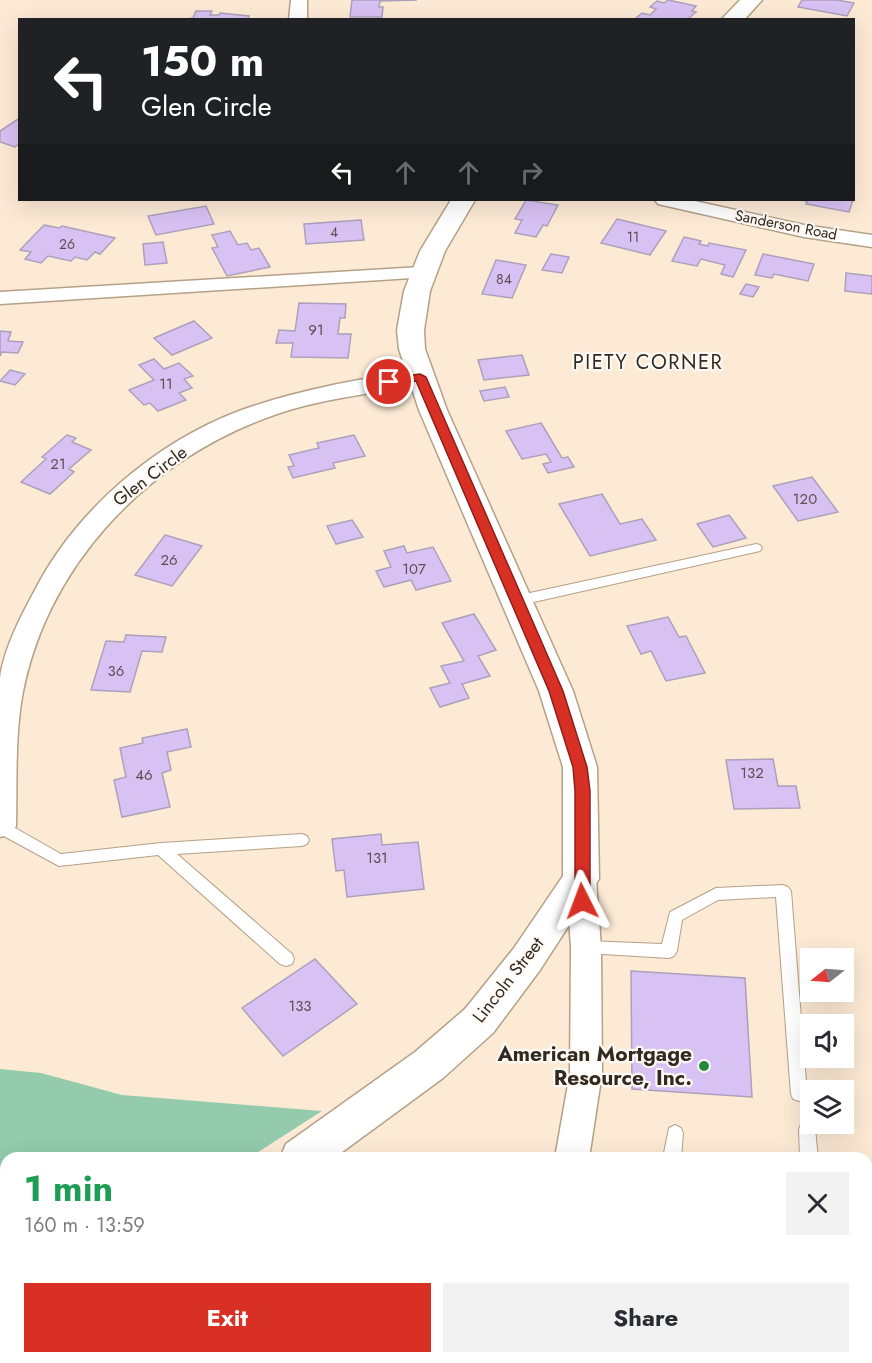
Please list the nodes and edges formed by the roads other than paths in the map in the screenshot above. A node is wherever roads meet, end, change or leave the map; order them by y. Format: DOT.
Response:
graph roads {
  1 [pos="299,0"];
  2 [pos="752,0"];
  3 [pos="298,18"];
  4 [pos="733,18"];
  5 [pos="462,201"];
  6 [pos="669,201"];
  7 [pos="872,241"];
  8 [pos="421,273"];
  9 [pos="0,298"];
  10 [pos="420,377"];
  11 [pos="756,548"];
  12 [pos="516,601"];
  13 [pos="0,827"];
  14 [pos="302,840"];
  15 [pos="161,849"];
  16 [pos="581,879"];
  17 [pos="586,947"];
  18 [pos="286,958"];
  19 [pos="799,1094"];
  20 [pos="675,1133"];
  21 [pos="807,1134"];
  22 [pos="309,1152"];
  23 [pos="573,1152"];
  24 [pos="673,1152"];
  25 [pos="809,1152"];
  1 -- 3 [label="street"];
  2 -- 4 [label="street"];
  5 -- 8 [label="street"];
  6 -- 7 [label="street, Sanderson Road"];
  8 -- 9 [label="street"];
  8 -- 10 [label="street"];
  10 -- 12 [label="street"];
  10 -- 13 [label="street, Glen Circle"];
  11 -- 12 [label="lane"];
  12 -- 16 [label="street"];
  13 -- 15 [label="lane"];
  14 -- 15 [label="lane"];
  15 -- 18 [label="lane"];
  16 -- 17 [label="street"];
  16 -- 22 [label="street, Lincoln Street"];
  17 -- 19 [label="lane"];
  17 -- 23 [label="street"];
  20 -- 24 [label="lane"];
  21 -- 25 [label="lane"];
}
